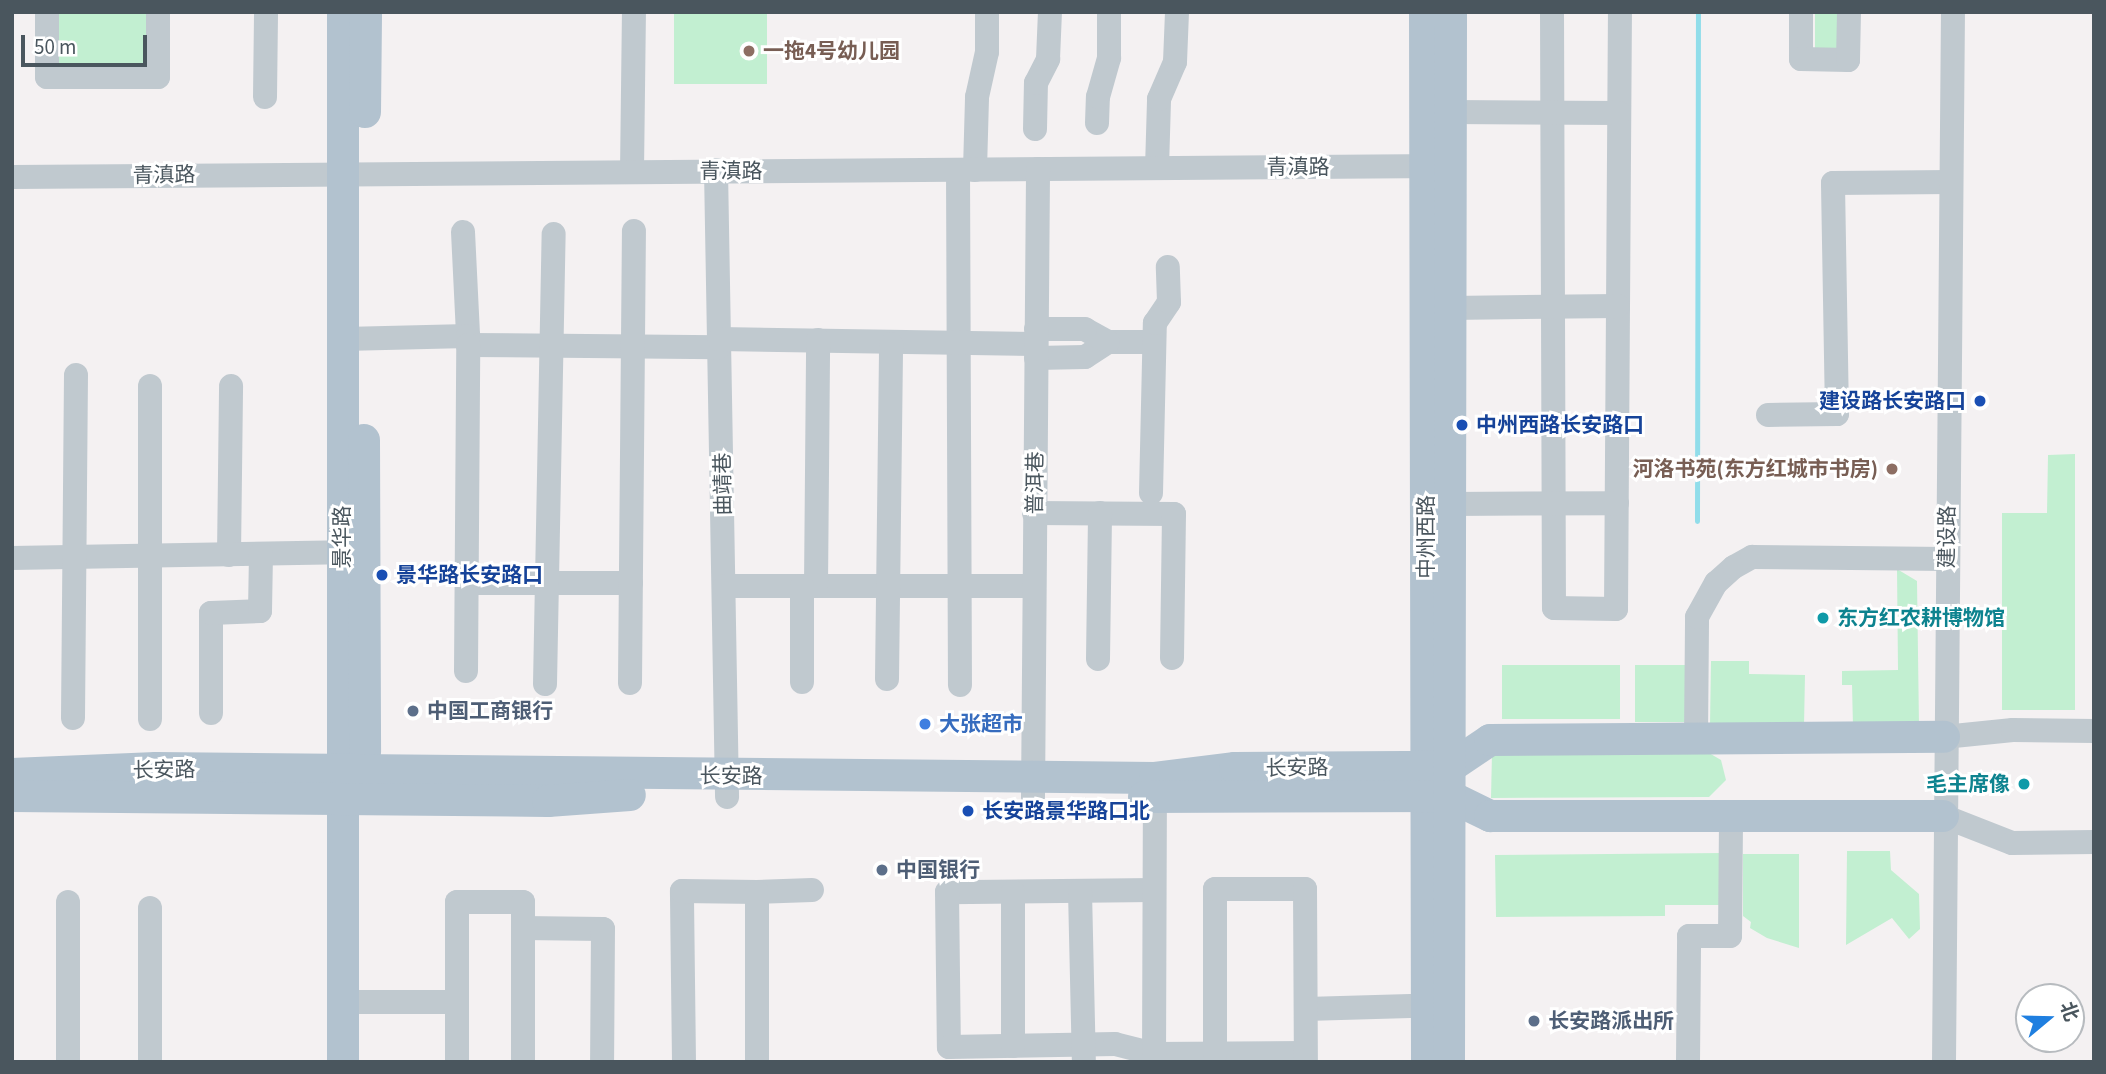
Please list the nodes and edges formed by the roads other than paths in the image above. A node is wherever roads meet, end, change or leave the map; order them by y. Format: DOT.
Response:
graph roads {
  1 [pos="47,12"];
  2 [pos="158,12"];
  3 [pos="266,12"];
  4 [pos="343,12"];
  5 [pos="366,12"];
  6 [pos="634,12"];
  7 [pos="987,12"];
  8 [pos="1050,12"];
  9 [pos="1109,12"];
  10 [pos="1177,12"];
  11 [pos="1425,12"];
  12 [pos="1451,12"];
  13 [pos="1552,12"];
  14 [pos="1620,12"];
  15 [pos="1801,12"];
  16 [pos="1849,12"];
  17 [pos="1953,12"];
  18 [pos="1963,12"];
  19 [pos="265,97"];
  20 [pos="1450,112"];
  21 [pos="1552,113"];
  22 [pos="1619,113"];
  23 [pos="1097,123"];
  24 [pos="1035,129"];
  25 [pos="1436,167"];
  26 [pos="1157,168"];
  27 [pos="1038,169"];
  28 [pos="716,170"];
  29 [pos="966,170"];
  30 [pos="632,172"];
  31 [pos="354,173"];
  32 [pos="12,177"];
  33 [pos="1951,182"];
  34 [pos="634,230"];
  35 [pos="463,232"];
  36 [pos="554,234"];
  37 [pos="1168,267"];
  38 [pos="1618,306"];
  39 [pos="1553,307"];
  40 [pos="1450,308"];
  41 [pos="354,339"];
  42 [pos="818,340"];
  43 [pos="468,341"];
  44 [pos="1154,342"];
  45 [pos="719,343"];
  46 [pos="891,344"];
  47 [pos="959,344"];
  48 [pos="1036,344"];
  49 [pos="551,345"];
  50 [pos="631,346"];
  51 [pos="76,375"];
  52 [pos="150,386"];
  53 [pos="231,386"];
  54 [pos="1768,415"];
  55 [pos="1151,493"];
  56 [pos="1553,503"];
  57 [pos="1617,503"];
  58 [pos="1450,504"];
  59 [pos="1034,513"];
  60 [pos="1100,513"];
  61 [pos="341,552"];
  62 [pos="261,554"];
  63 [pos="229,555"];
  64 [pos="150,556"];
  65 [pos="75,557"];
  66 [pos="12,558"];
  67 [pos="1947,559"];
  68 [pos="468,583"];
  69 [pos="547,583"];
  70 [pos="631,583"];
  71 [pos="725,586"];
  72 [pos="809,586"];
  73 [pos="888,586"];
  74 [pos="960,586"];
  75 [pos="1034,586"];
  76 [pos="1172,658"];
  77 [pos="1098,659"];
  78 [pos="466,671"];
  79 [pos="887,680"];
  80 [pos="802,682"];
  81 [pos="631,683"];
  82 [pos="545,684"];
  83 [pos="960,685"];
  84 [pos="211,713"];
  85 [pos="73,718"];
  86 [pos="150,719"];
  87 [pos="2094,731"];
  88 [pos="1951,736"];
  89 [pos="1696,738"];
  90 [pos="12,774"];
  91 [pos="1438,781"];
  92 [pos="354,785"];
  93 [pos="726,787"];
  94 [pos="1033,787"];
  95 [pos="12,796"];
  96 [pos="1155,797"];
  97 [pos="1731,815"];
  98 [pos="1949,819"];
  99 [pos="2094,842"];
  100 [pos="812,890"];
  101 [pos="1154,890"];
  102 [pos="1080,891"];
  103 [pos="757,892"];
  104 [pos="1013,892"];
  105 [pos="68,902"];
  106 [pos="150,908"];
  107 [pos="523,928"];
  108 [pos="354,1002"];
  109 [pos="457,1002"];
  110 [pos="1438,1005"];
  111 [pos="1306,1009"];
  112 [pos="1013,1046"];
  113 [pos="1084,1053"];
  114 [pos="1215,1054"];
  115 [pos="1306,1057"];
  116 [pos="1154,1058"];
  117 [pos="68,1062"];
  118 [pos="150,1062"];
  119 [pos="343,1062"];
  120 [pos="363,1062"];
  121 [pos="457,1062"];
  122 [pos="523,1062"];
  123 [pos="602,1062"];
  124 [pos="684,1062"];
  125 [pos="757,1062"];
  126 [pos="1427,1062"];
  127 [pos="1449,1062"];
  128 [pos="1688,1062"];
  129 [pos="1944,1062"];
  130 [pos="1957,1062"];
  1 -- 2 [label="street"];
  3 -- 19 [label="street"];
  4 -- 31 [label="main road, 景华路"];
  5 -- 31 [label="main road, 景华路"];
  6 -- 30 [label="street"];
  7 -- 29 [label="street"];
  8 -- 24 [label="street"];
  9 -- 23 [label="street"];
  10 -- 26 [label="street"];
  11 -- 25 [label="main road, 中州西路"];
  12 -- 20 [label="main road, 中州西路"];
  13 -- 21 [label="street"];
  14 -- 22 [label="street"];
  15 -- 16 [label="street"];
  17 -- 33 [label="street, 建设路"];
  18 -- 88 [label="street, 建设路"];
  20 -- 21 [label="street"];
  20 -- 25 [label="main road, 中州西路"];
  21 -- 22 [label="street"];
  21 -- 39 [label="street"];
  22 -- 38 [label="street"];
  25 -- 26 [label="street, 青滇路"];
  25 -- 40 [label="main road, 中州西路"];
  25 -- 91 [label="main road, 中州西路"];
  26 -- 27 [label="street, 青滇路"];
  27 -- 29 [label="street, 青滇路"];
  27 -- 48 [label="street, 普洱巷"];
  28 -- 29 [label="street, 青滇路"];
  28 -- 30 [label="street, 青滇路"];
  28 -- 45 [label="street, 曲靖巷"];
  29 -- 47 [label="street"];
  30 -- 31 [label="street, 青滇路"];
  31 -- 32 [label="street, 青滇路"];
  31 -- 41 [label="main road, 景华路"];
  33 -- 54 [label="street"];
  33 -- 67 [label="street, 建设路"];
  34 -- 50 [label="street"];
  35 -- 43 [label="street"];
  36 -- 49 [label="street"];
  37 -- 44 [label="street"];
  38 -- 39 [label="street"];
  38 -- 57 [label="street"];
  39 -- 40 [label="street"];
  39 -- 56 [label="street"];
  40 -- 58 [label="main road, 中州西路"];
  41 -- 43 [label="street"];
  41 -- 61 [label="main road, 景华路"];
  41 -- 92 [label="main road, 景华路"];
  42 -- 45 [label="street"];
  42 -- 46 [label="street"];
  42 -- 72 [label="street"];
  43 -- 49 [label="street"];
  43 -- 68 [label="street"];
  44 -- 48 [label="street"];
  44 -- 55 [label="street"];
  45 -- 50 [label="street"];
  45 -- 71 [label="street, 曲靖巷"];
  46 -- 47 [label="street"];
  46 -- 73 [label="street"];
  47 -- 48 [label="street"];
  47 -- 74 [label="street"];
  48 -- 59 [label="street, 普洱巷"];
  49 -- 50 [label="street"];
  49 -- 69 [label="street"];
  50 -- 70 [label="street"];
  51 -- 65 [label="street"];
  52 -- 64 [label="street"];
  53 -- 63 [label="street"];
  56 -- 57 [label="street"];
  56 -- 57 [label="street"];
  56 -- 58 [label="street"];
  58 -- 91 [label="main road, 中州西路"];
  59 -- 60 [label="street"];
  59 -- 75 [label="street, 普洱巷"];
  60 -- 76 [label="street"];
  60 -- 77 [label="street"];
  61 -- 62 [label="street"];
  61 -- 92 [label="main road, 景华路"];
  62 -- 63 [label="street"];
  62 -- 84 [label="street"];
  63 -- 64 [label="street"];
  64 -- 65 [label="street"];
  64 -- 86 [label="street"];
  65 -- 66 [label="street"];
  65 -- 85 [label="street"];
  67 -- 88 [label="street, 建设路"];
  67 -- 89 [label="street"];
  68 -- 69 [label="street"];
  68 -- 78 [label="street"];
  69 -- 70 [label="street"];
  69 -- 82 [label="street"];
  70 -- 81 [label="street"];
  71 -- 72 [label="street"];
  71 -- 93 [label="street, 曲靖巷"];
  72 -- 73 [label="street"];
  72 -- 80 [label="street"];
  73 -- 74 [label="street"];
  73 -- 79 [label="street"];
  74 -- 75 [label="street"];
  74 -- 83 [label="street"];
  75 -- 94 [label="street, 普洱巷"];
  87 -- 88 [label="street"];
  88 -- 89 [label="main road"];
  88 -- 98 [label="street, 建设路"];
  89 -- 91 [label="main road"];
  90 -- 92 [label="main road, 长安路"];
  91 -- 94 [label="main road, 长安路"];
  91 -- 96 [label="main road, 长安路"];
  91 -- 97 [label="main road"];
  91 -- 110 [label="main road, 中州西路"];
  92 -- 93 [label="main road, 长安路"];
  92 -- 95 [label="main road, 长安路"];
  92 -- 108 [label="main road, 景华路"];
  93 -- 94 [label="main road, 长安路"];
  94 -- 96 [label="main road, 长安路"];
  96 -- 101 [label="street"];
  97 -- 98 [label="main road"];
  97 -- 128 [label="street"];
  98 -- 99 [label="street"];
  98 -- 129 [label="street, 建设路"];
  98 -- 130 [label="street, 建设路"];
  100 -- 103 [label="street"];
  101 -- 102 [label="street"];
  101 -- 116 [label="street"];
  102 -- 104 [label="street"];
  102 -- 113 [label="street"];
  103 -- 124 [label="street"];
  103 -- 125 [label="street"];
  104 -- 112 [label="street"];
  104 -- 112 [label="street"];
  105 -- 117 [label="street"];
  106 -- 118 [label="street"];
  107 -- 109 [label="street"];
  107 -- 122 [label="street"];
  107 -- 123 [label="street"];
  108 -- 109 [label="street"];
  108 -- 119 [label="main road, 景华路"];
  108 -- 120 [label="main road, 景华路"];
  109 -- 121 [label="street"];
  110 -- 111 [label="street"];
  110 -- 126 [label="main road, 中州西路"];
  110 -- 127 [label="main road, 中州西路"];
  111 -- 114 [label="street"];
  111 -- 115 [label="street"];
  112 -- 113 [label="street"];
  113 -- 116 [label="street"];
  114 -- 115 [label="street"];
  114 -- 116 [label="street"];
}
